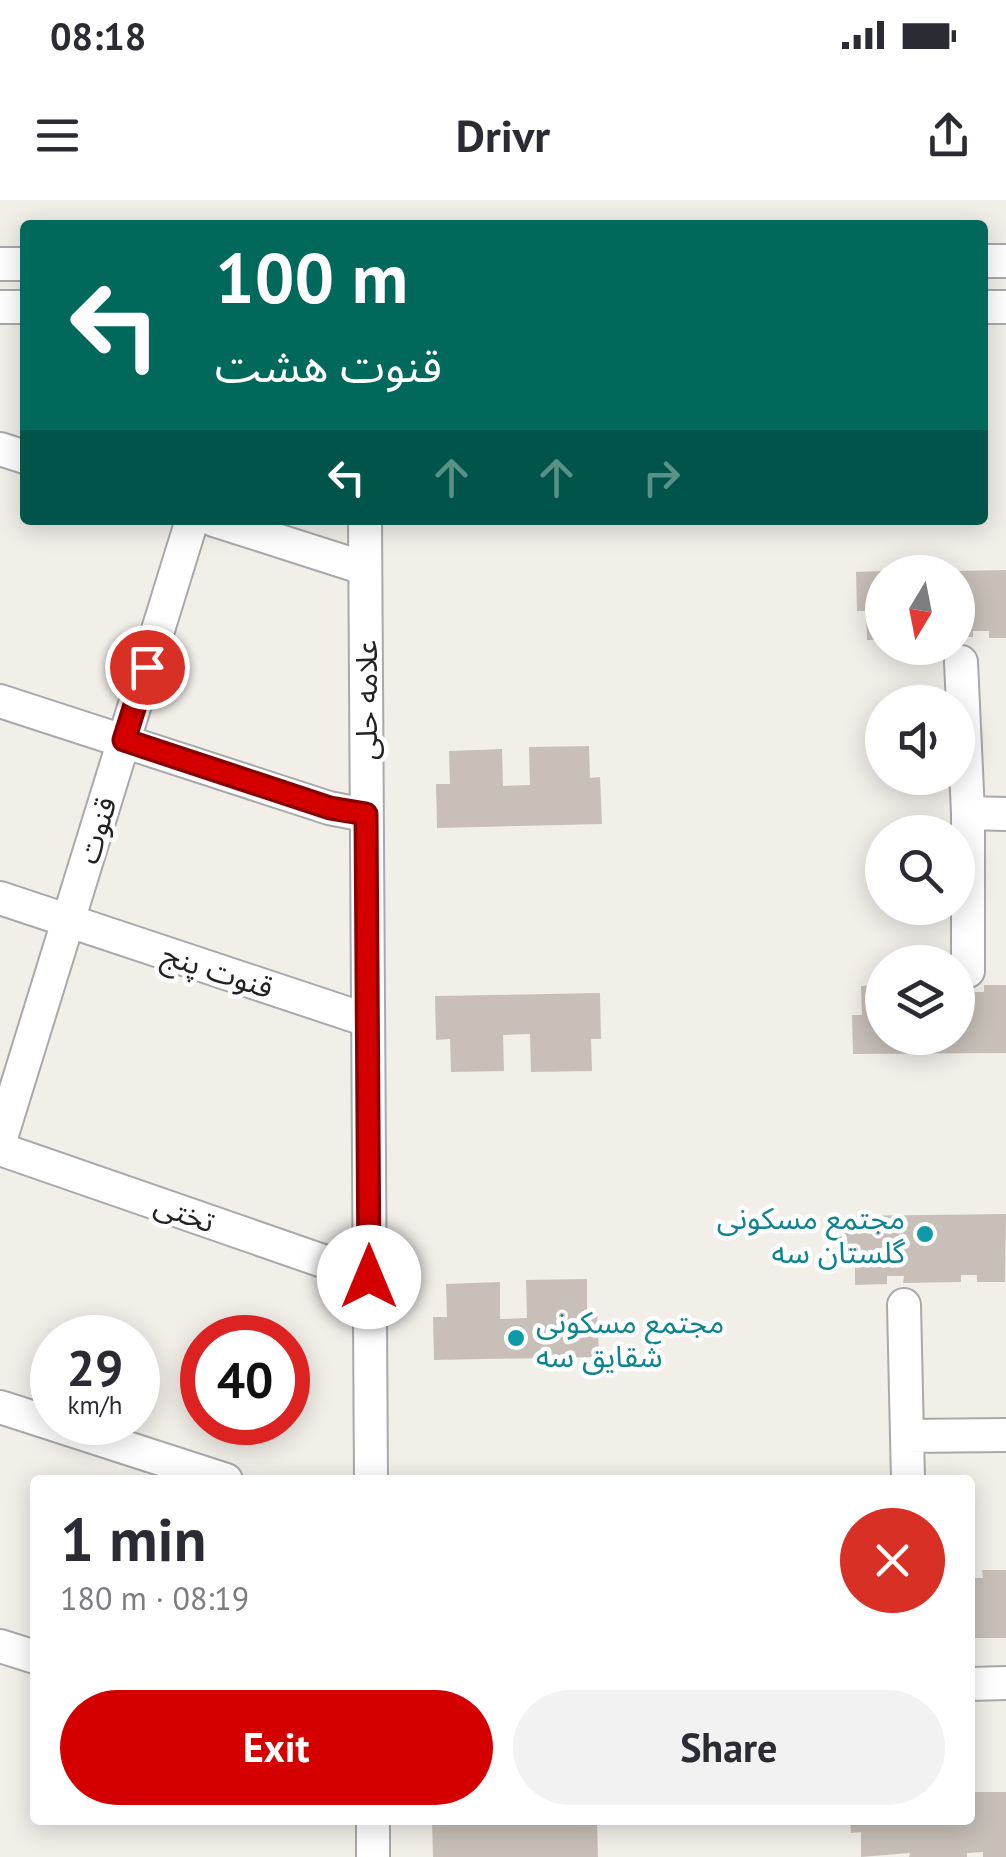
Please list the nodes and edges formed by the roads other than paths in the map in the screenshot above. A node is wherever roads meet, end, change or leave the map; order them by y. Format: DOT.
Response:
graph roads {
  1 [pos="190,525"];
  2 [pos="230,525"];
  3 [pos="365,525"];
  4 [pos="364,568"];
  5 [pos="961,665"];
  6 [pos="0,701"];
  7 [pos="124,740"];
  8 [pos="968,813"];
  9 [pos="366,814"];
  10 [pos="1006,814"];
  11 [pos="0,898"];
  12 [pos="68,921"];
  13 [pos="968,945"];
  14 [pos="367,1020"];
  15 [pos="0,1141"];
  16 [pos="0,1149"];
  17 [pos="369,1277"];
  18 [pos="904,1305"];
  19 [pos="0,1407"];
  20 [pos="1006,1435"];
  21 [pos="907,1436"];
  22 [pos="211,1475"];
  23 [pos="370,1475"];
  24 [pos="908,1475"];
  25 [pos="0,1646"];
  26 [pos="30,1655"];
  27 [pos="1006,1683"];
  28 [pos="975,1684"];
  29 [pos="373,1825"];
  30 [pos="373,1857"];
  1 -- 7 [label="street, قنوت"];
  2 -- 4 [label="street"];
  3 -- 4 [label="street, علامه حلی"];
  4 -- 9 [label="street, علامه حلی"];
  5 -- 8 [label="street"];
  6 -- 7 [label="street"];
  7 -- 9 [label="street"];
  7 -- 12 [label="street, قنوت"];
  8 -- 10 [label="street"];
  8 -- 13 [label="street"];
  9 -- 14 [label="street, علامه حلی"];
  11 -- 12 [label="street, قنوت پنج"];
  12 -- 14 [label="street, قنوت پنج"];
  12 -- 15 [label="street, قنوت"];
  14 -- 17 [label="street, علامه حلی"];
  16 -- 17 [label="street, تختی"];
  17 -- 23 [label="street, علامه حلی"];
  18 -- 21 [label="street"];
  19 -- 22 [label="street"];
  20 -- 21 [label="street"];
  21 -- 24 [label="street"];
  25 -- 26 [label="street"];
  27 -- 28 [label="street"];
  29 -- 30 [label="street"];
}
